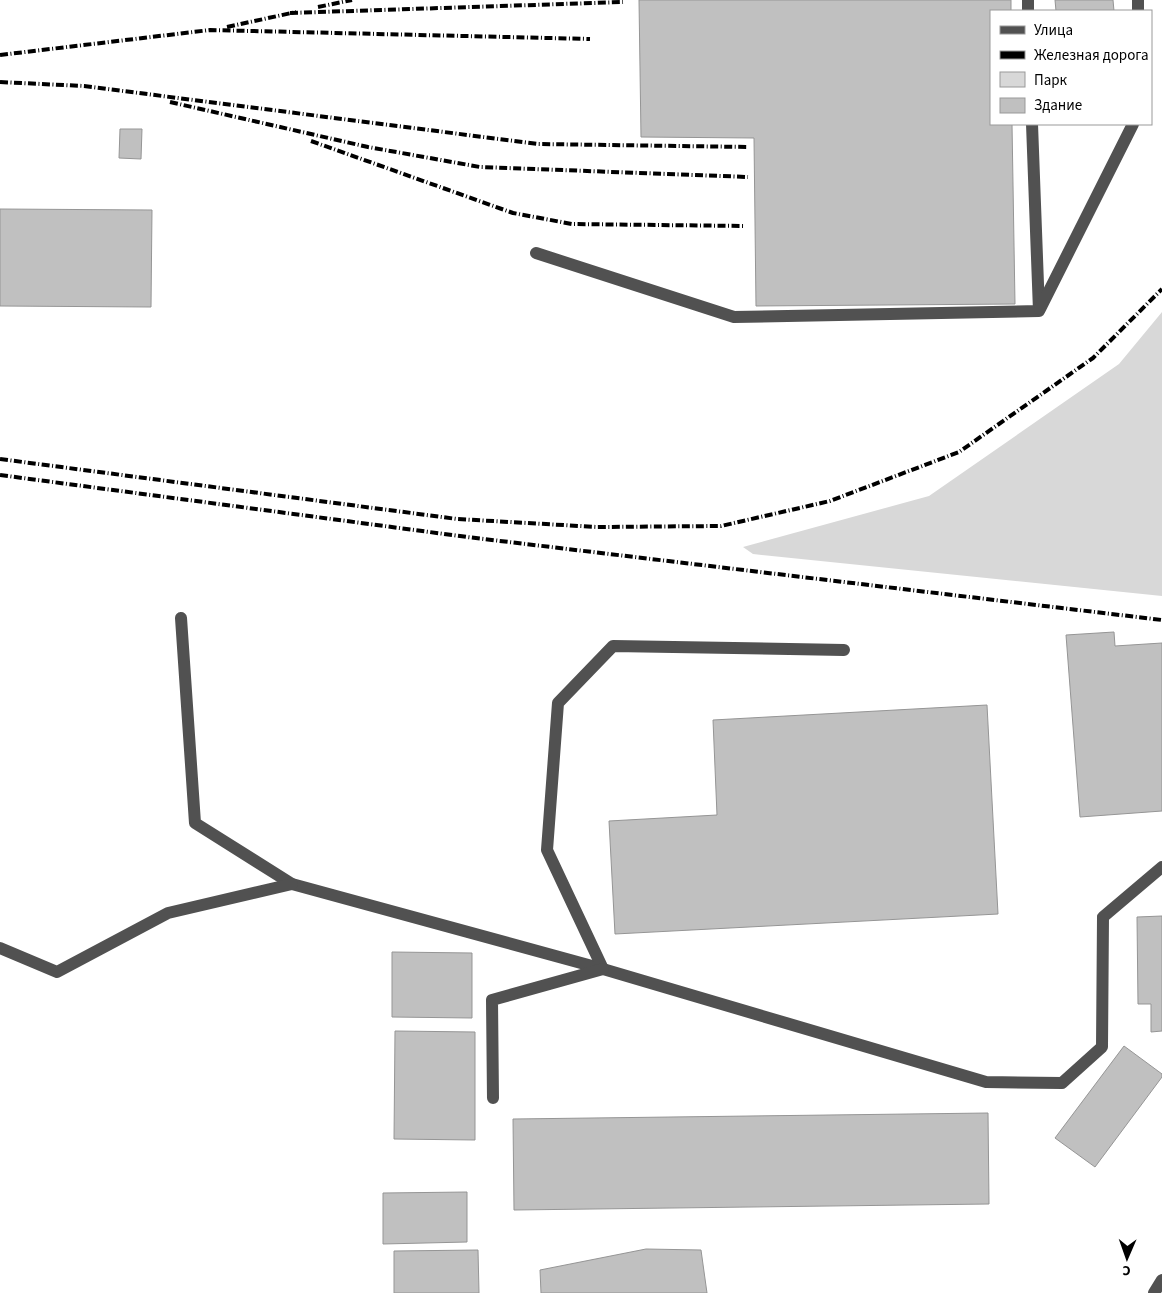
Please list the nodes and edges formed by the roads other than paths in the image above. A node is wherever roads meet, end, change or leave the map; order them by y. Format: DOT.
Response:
graph roads {
  1 [pos="1032,125"];
  2 [pos="1132,125"];
  3 [pos="536,253"];
  4 [pos="1039,311"];
  5 [pos="181,618"];
  6 [pos="844,650"];
  7 [pos="1162,867"];
  8 [pos="292,884"];
  9 [pos="0,948"];
  10 [pos="603,969"];
  11 [pos="493,1098"];
  12 [pos="1162,1280"];
  13 [pos="1154,1293"];
  1 -- 4 [label="street"];
  2 -- 4 [label="street"];
  3 -- 4 [label="street"];
  5 -- 8 [label="street"];
  6 -- 10 [label="street"];
  7 -- 10 [label="street"];
  8 -- 9 [label="street"];
  8 -- 10 [label="street"];
  10 -- 11 [label="street"];
  12 -- 13 [label="street"];
}
